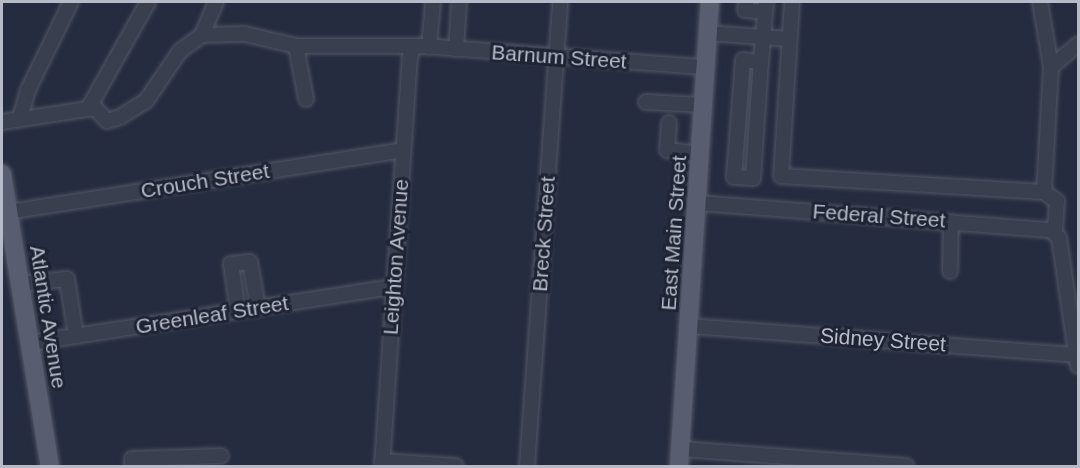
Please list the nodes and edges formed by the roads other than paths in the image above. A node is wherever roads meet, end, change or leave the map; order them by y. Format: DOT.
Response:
graph roads {
  1 [pos="71,2"];
  2 [pos="148,2"];
  3 [pos="216,2"];
  4 [pos="432,2"];
  5 [pos="459,2"];
  6 [pos="560,2"];
  7 [pos="710,2"];
  8 [pos="746,2"];
  9 [pos="792,2"];
  10 [pos="1040,2"];
  11 [pos="765,7"];
  12 [pos="708,33"];
  13 [pos="202,35"];
  14 [pos="763,37"];
  15 [pos="784,38"];
  16 [pos="1078,44"];
  17 [pos="296,46"];
  18 [pos="429,46"];
  19 [pos="413,49"];
  20 [pos="456,49"];
  21 [pos="556,57"];
  22 [pos="761,62"];
  23 [pos="705,67"];
  24 [pos="1051,67"];
  25 [pos="306,99"];
  26 [pos="646,102"];
  27 [pos="703,105"];
  28 [pos="88,109"];
  29 [pos="20,118"];
  30 [pos="2,122"];
  31 [pos="669,123"];
  32 [pos="403,150"];
  33 [pos="702,154"];
  34 [pos="2,174"];
  35 [pos="1044,192"];
  36 [pos="698,203"];
  37 [pos="8,212"];
  38 [pos="951,222"];
  39 [pos="1056,233"];
  40 [pos="950,271"];
  41 [pos="1072,275"];
  42 [pos="20,284"];
  43 [pos="393,287"];
  44 [pos="258,308"];
  45 [pos="238,311"];
  46 [pos="690,326"];
  47 [pos="76,336"];
  48 [pos="30,343"];
  49 [pos="1078,361"];
  50 [pos="221,456"];
  51 [pos="680,458"];
  52 [pos="382,464"];
  53 [pos="50,466"];
  54 [pos="132,466"];
  55 [pos="456,466"];
  56 [pos="527,466"];
  57 [pos="906,466"];
  1 -- 29 [label="street"];
  2 -- 28 [label="street"];
  3 -- 13 [label="street"];
  4 -- 18 [label="street"];
  5 -- 20 [label="street"];
  6 -- 21 [label="street, Breck Street"];
  7 -- 12 [label="main road, East Main Street"];
  8 -- 11 [label="street"];
  9 -- 15 [label="street"];
  10 -- 24 [label="street"];
  11 -- 14 [label="street"];
  12 -- 14 [label="street"];
  12 -- 23 [label="main road, East Main Street"];
  13 -- 17 [label="street, Barnum Street"];
  13 -- 28 [label="street"];
  14 -- 15 [label="street"];
  14 -- 22 [label="street"];
  15 -- 35 [label="street"];
  16 -- 24 [label="street"];
  17 -- 19 [label="street, Barnum Street"];
  17 -- 25 [label="street"];
  18 -- 19 [label="street, Barnum Street"];
  18 -- 20 [label="street, Barnum Street"];
  19 -- 32 [label="street, Leighton Avenue"];
  20 -- 21 [label="street, Barnum Street"];
  21 -- 23 [label="street, Barnum Street"];
  21 -- 56 [label="street, Breck Street"];
  22 -- 22 [label="street"];
  23 -- 27 [label="main road, East Main Street"];
  24 -- 35 [label="street"];
  26 -- 27 [label="street"];
  27 -- 33 [label="main road, East Main Street"];
  28 -- 29 [label="street"];
  29 -- 30 [label="street"];
  31 -- 33 [label="street"];
  32 -- 37 [label="street, Crouch Street"];
  32 -- 43 [label="street, Leighton Avenue"];
  33 -- 36 [label="main road, East Main Street"];
  34 -- 37 [label="main road, Atlantic Avenue"];
  35 -- 39 [label="street"];
  36 -- 38 [label="street, Federal Street"];
  36 -- 46 [label="main road, East Main Street"];
  37 -- 42 [label="main road, Atlantic Avenue"];
  38 -- 39 [label="street, Federal Street"];
  38 -- 40 [label="street"];
  39 -- 41 [label="street"];
  41 -- 49 [label="street"];
  42 -- 47 [label="street"];
  42 -- 48 [label="main road, Atlantic Avenue"];
  43 -- 44 [label="street, Greenleaf Street"];
  43 -- 52 [label="street, Leighton Avenue"];
  44 -- 45 [label="street, Greenleaf Street"];
  44 -- 45 [label="street"];
  45 -- 47 [label="street, Greenleaf Street"];
  46 -- 49 [label="street, Sidney Street"];
  46 -- 51 [label="main road, East Main Street"];
  47 -- 48 [label="street, Greenleaf Street"];
  48 -- 53 [label="main road, Atlantic Avenue"];
  50 -- 54 [label="street"];
  51 -- 57 [label="street"];
  52 -- 55 [label="street"];
}
